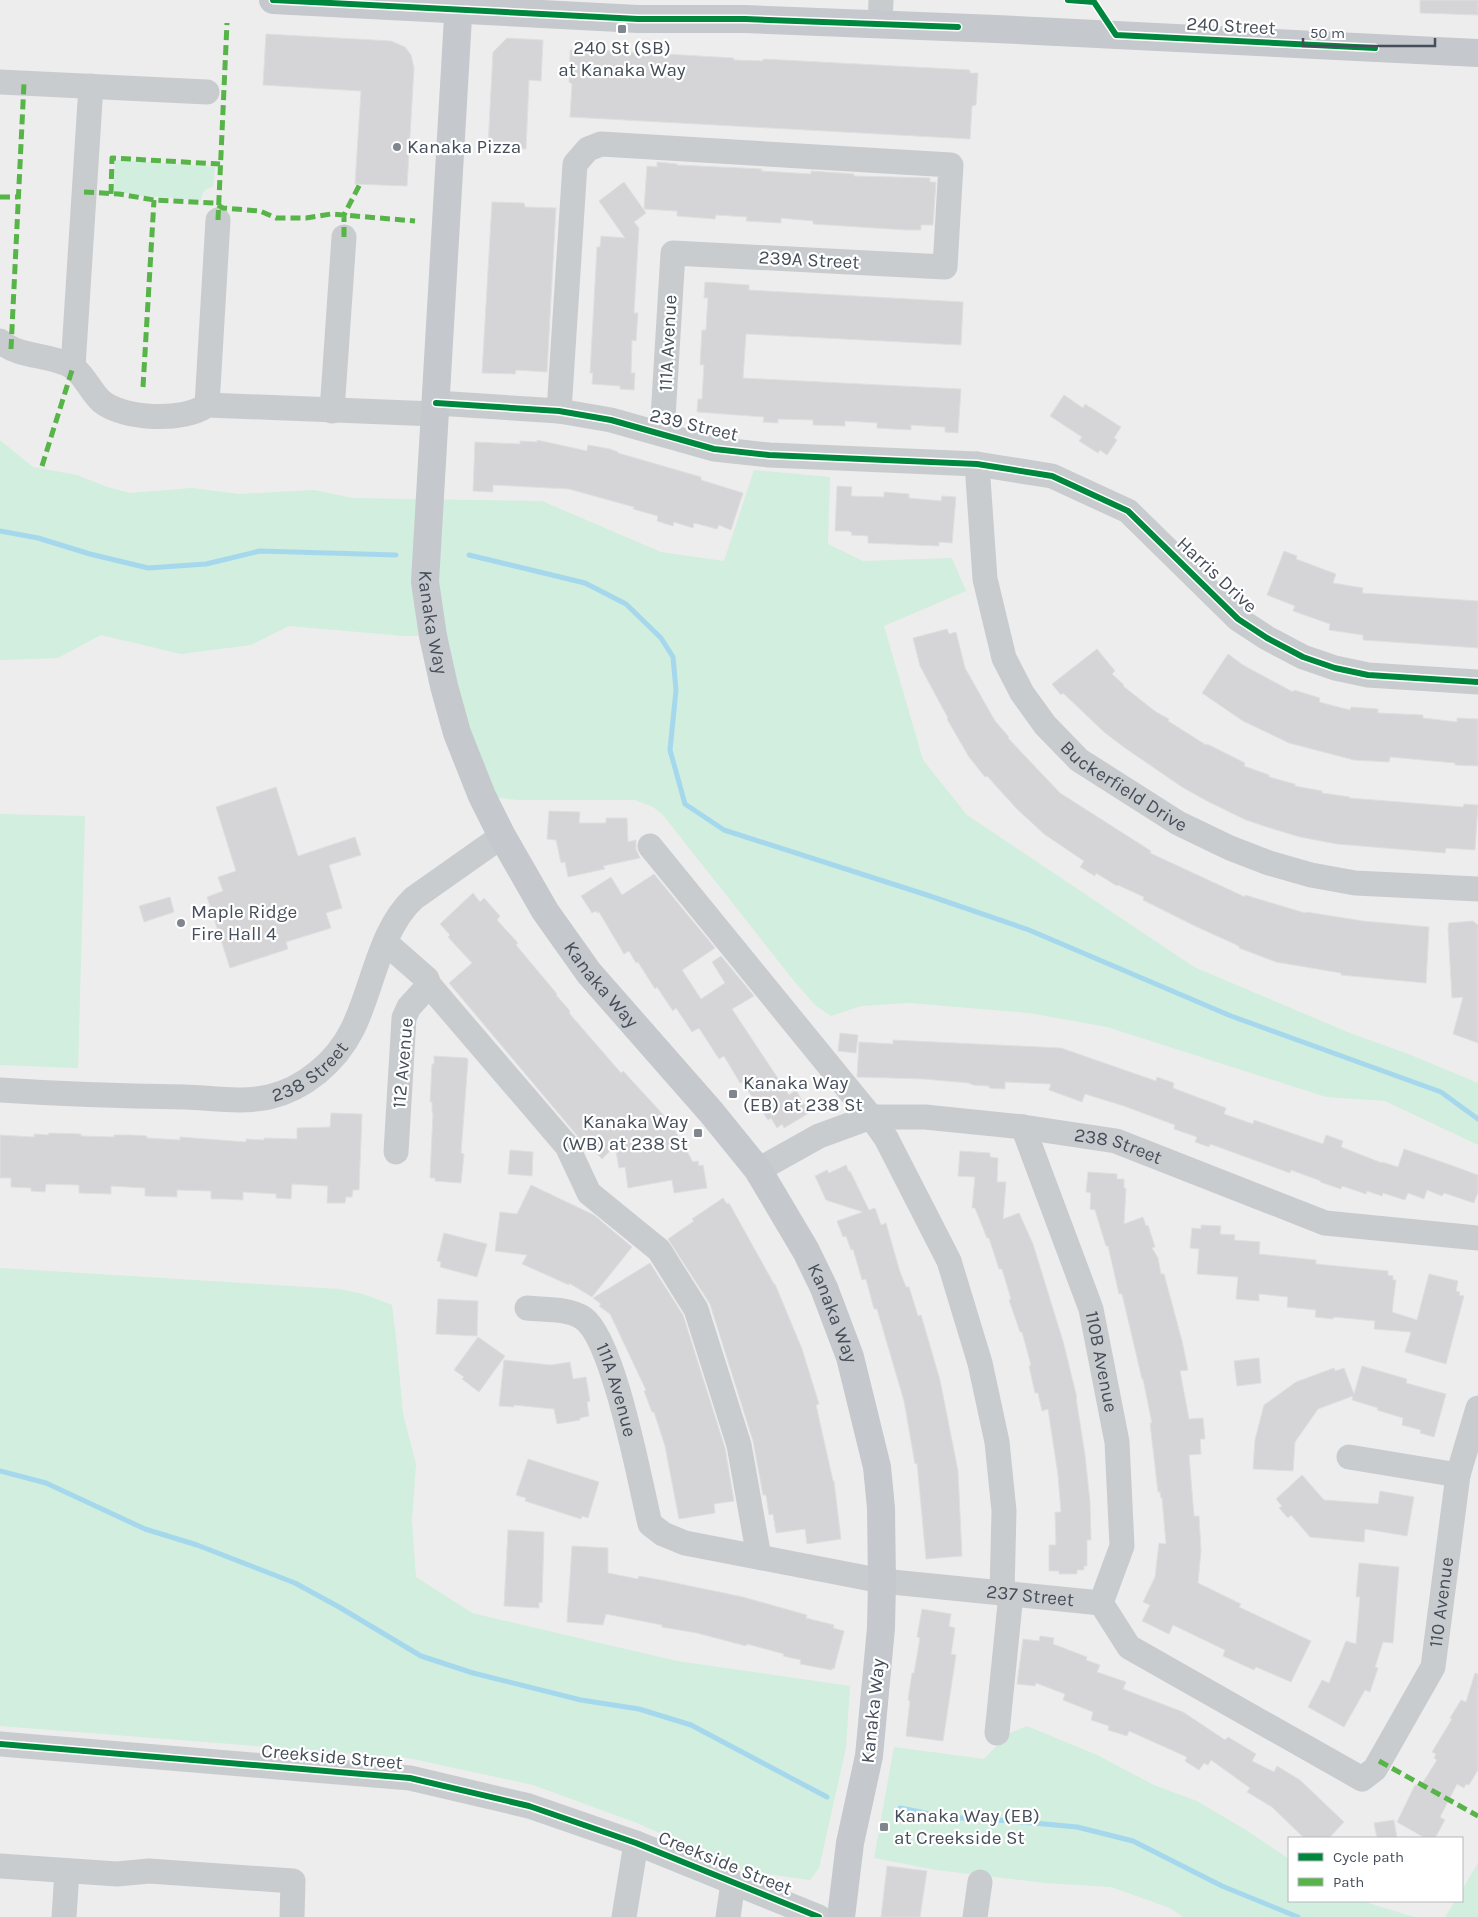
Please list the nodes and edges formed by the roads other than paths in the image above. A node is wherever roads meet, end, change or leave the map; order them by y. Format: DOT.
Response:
graph roads {
  1 [pos="273,0"];
  2 [pos="458,5"];
  3 [pos="881,12"];
  4 [pos="1478,53"];
  5 [pos="0,82"];
  6 [pos="91,86"];
  7 [pos="207,92"];
  8 [pos="218,220"];
  9 [pos="344,237"];
  10 [pos="673,253"];
  11 [pos="0,341"];
  12 [pos="73,367"];
  13 [pos="207,405"];
  14 [pos="436,408"];
  15 [pos="332,411"];
  16 [pos="560,411"];
  17 [pos="662,434"];
  18 [pos="977,464"];
  19 [pos="1478,682"];
  20 [pos="502,836"];
  21 [pos="650,846"];
  22 [pos="1478,889"];
  23 [pos="386,943"];
  24 [pos="429,985"];
  25 [pos="0,1090"];
  26 [pos="871,1117"];
  27 [pos="1023,1127"];
  28 [pos="396,1152"];
  29 [pos="758,1170"];
  30 [pos="1478,1238"];
  31 [pos="527,1308"];
  32 [pos="1478,1408"];
  33 [pos="1349,1457"];
  34 [pos="1458,1475"];
  35 [pos="650,1524"];
  36 [pos="759,1557"];
  37 [pos="882,1581"];
  38 [pos="1007,1594"];
  39 [pos="1101,1603"];
  40 [pos="997,1732"];
  41 [pos="0,1744"];
  42 [pos="1362,1779"];
  43 [pos="636,1843"];
  44 [pos="0,1866"];
  45 [pos="67,1871"];
  46 [pos="980,1882"];
  47 [pos="733,1883"];
  48 [pos="64,1917"];
  49 [pos="292,1917"];
  50 [pos="624,1917"];
  51 [pos="728,1917"];
  52 [pos="819,1917"];
  53 [pos="841,1917"];
  54 [pos="975,1917"];
  1 -- 2 [label="main road, 240 Street"];
  2 -- 3 [label="main road, 240 Street"];
  2 -- 14 [label="main road, Kanaka Way"];
  3 -- 4 [label="main road, 240 Street"];
  5 -- 6 [label="street"];
  6 -- 7 [label="street"];
  6 -- 12 [label="street"];
  8 -- 13 [label="street"];
  9 -- 15 [label="street"];
  10 -- 16 [label="street, 239A Street"];
  10 -- 17 [label="street, 111A Avenue"];
  11 -- 12 [label="street"];
  12 -- 13 [label="street"];
  13 -- 15 [label="street, 239 Street"];
  14 -- 15 [label="street, 239 Street"];
  14 -- 16 [label="street, 239 Street"];
  14 -- 20 [label="main road, Kanaka Way"];
  16 -- 17 [label="street, 239 Street"];
  17 -- 18 [label="street, 239 Street"];
  18 -- 19 [label="street, Harris Drive"];
  18 -- 22 [label="street, Buckerfield Drive"];
  20 -- 23 [label="street, 238 Street"];
  20 -- 29 [label="main road, Kanaka Way"];
  21 -- 26 [label="street"];
  23 -- 24 [label="street"];
  23 -- 25 [label="street, 238 Street"];
  24 -- 28 [label="street, 112 Avenue"];
  24 -- 36 [label="street"];
  26 -- 27 [label="street, 238 Street"];
  26 -- 29 [label="street, 238 Street"];
  26 -- 38 [label="street"];
  27 -- 30 [label="street, 238 Street"];
  27 -- 39 [label="street, 110B Avenue"];
  29 -- 37 [label="main road, Kanaka Way"];
  31 -- 35 [label="street, 111A Avenue"];
  32 -- 34 [label="street, 110 Avenue"];
  33 -- 34 [label="street"];
  34 -- 42 [label="street, 110 Avenue"];
  35 -- 36 [label="street, 237 Street"];
  36 -- 37 [label="street, 237 Street"];
  37 -- 38 [label="street, 237 Street"];
  37 -- 53 [label="main road, Kanaka Way"];
  38 -- 39 [label="street, 237 Street"];
  38 -- 40 [label="street"];
  39 -- 42 [label="street, 237 Street"];
  41 -- 43 [label="street, Creekside Street"];
  43 -- 47 [label="street, Creekside Street"];
  43 -- 50 [label="street"];
  44 -- 45 [label="street"];
  45 -- 48 [label="street"];
  45 -- 49 [label="street"];
  46 -- 54 [label="street"];
  47 -- 51 [label="street"];
  47 -- 52 [label="street, Creekside Street"];
}
